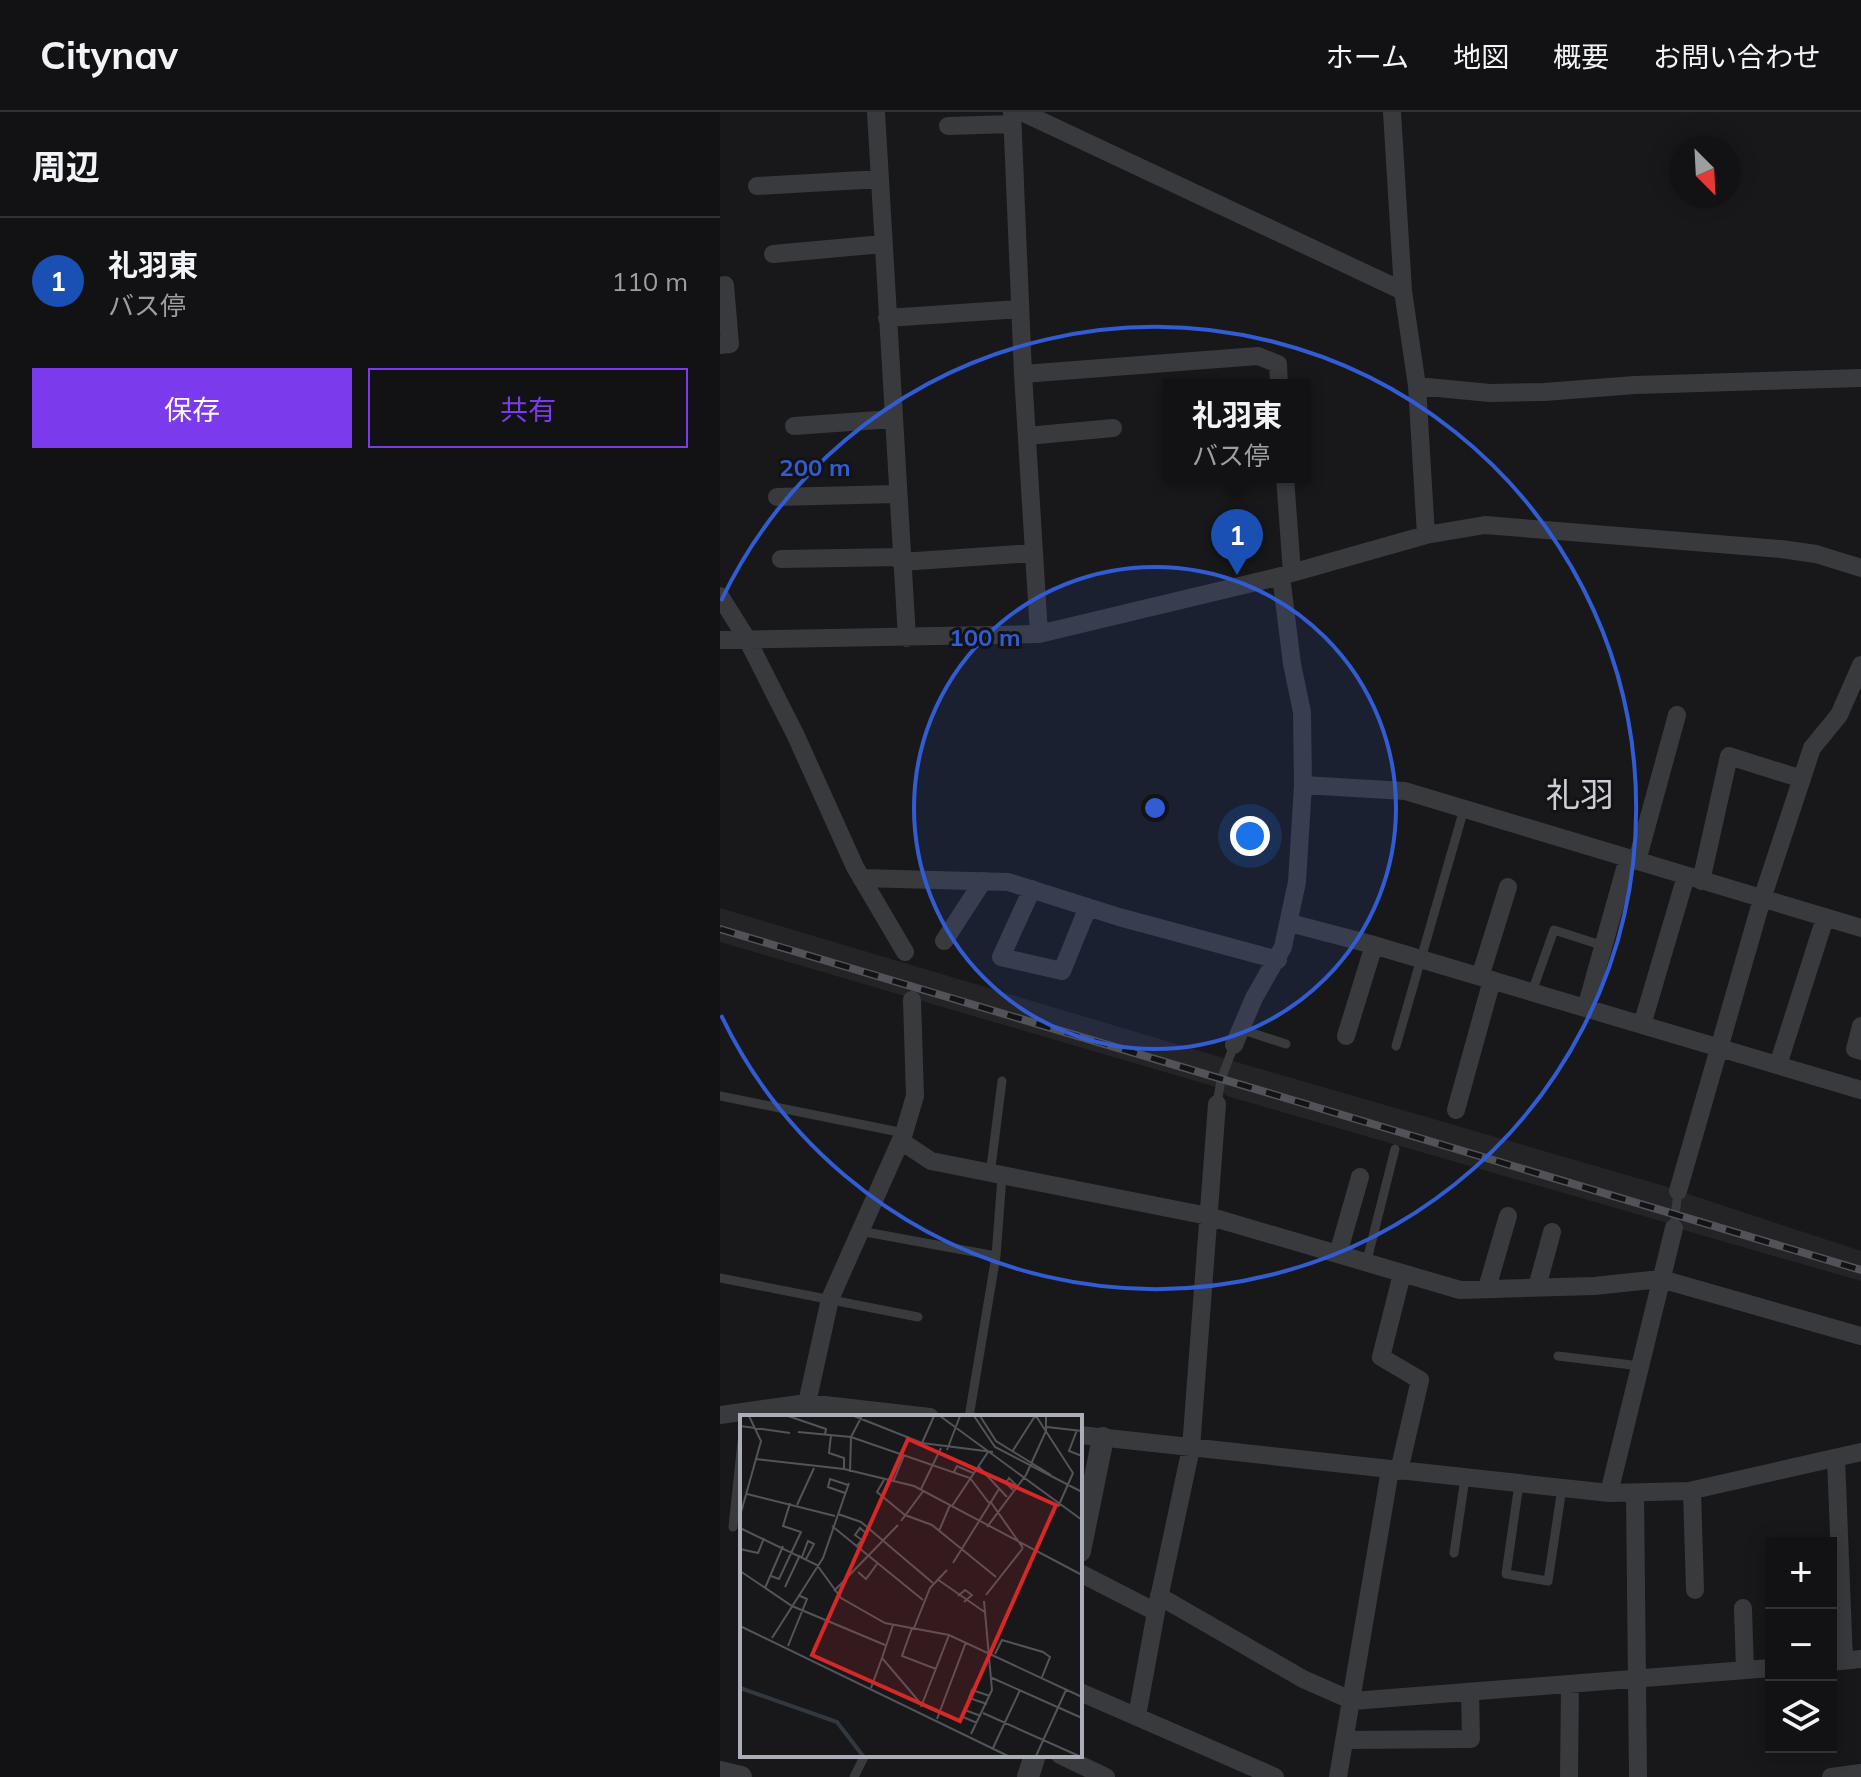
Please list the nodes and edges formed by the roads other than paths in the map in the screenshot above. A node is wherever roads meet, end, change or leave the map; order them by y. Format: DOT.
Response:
graph roads {
  1 [pos="876,112"];
  2 [pos="1392,112"];
  3 [pos="1015,116"];
  4 [pos="948,126"];
  5 [pos="880,179"];
  6 [pos="757,186"];
  7 [pos="883,244"];
  8 [pos="773,254"];
  9 [pos="720,286"];
  10 [pos="1403,291"];
  11 [pos="1020,309"];
  12 [pos="887,318"];
  13 [pos="720,345"];
  14 [pos="1023,374"];
  15 [pos="1861,378"];
  16 [pos="1279,379"];
  17 [pos="1417,386"];
  18 [pos="892,419"];
  19 [pos="794,426"];
  20 [pos="1113,428"];
  21 [pos="1027,436"];
  22 [pos="1285,483"];
  23 [pos="896,494"];
  24 [pos="777,497"];
  25 [pos="1426,535"];
  26 [pos="1034,553"];
  27 [pos="781,559"];
  28 [pos="901,560"];
  29 [pos="1861,568"];
  30 [pos="1286,574"];
  31 [pos="720,596"];
  32 [pos="1039,634"];
  33 [pos="907,638"];
  34 [pos="747,639"];
  35 [pos="720,640"];
  36 [pos="1861,665"];
  37 [pos="1677,715"];
  38 [pos="1802,779"];
  39 [pos="1303,785"];
  40 [pos="1464,809"];
  41 [pos="1633,860"];
  42 [pos="861,878"];
  43 [pos="1694,878"];
  44 [pos="983,881"];
  45 [pos="1508,887"];
  46 [pos="1032,889"];
  47 [pos="1762,899"];
  48 [pos="1088,907"];
  49 [pos="1825,918"];
  50 [pos="1290,923"];
  51 [pos="1861,928"];
  52 [pos="944,941"];
  53 [pos="1374,945"];
  54 [pos="1604,946"];
  55 [pos="905,952"];
  56 [pos="1421,959"];
  57 [pos="1278,960"];
  58 [pos="1486,978"];
  59 [pos="1532,992"];
  60 [pos="912,1000"];
  61 [pos="1586,1008"];
  62 [pos="1642,1025"];
  63 [pos="1861,1026"];
  64 [pos="1346,1036"];
  65 [pos="1237,1037"];
  66 [pos="1286,1044"];
  67 [pos="1396,1046"];
  68 [pos="1719,1048"];
  69 [pos="1861,1051"];
  70 [pos="1778,1065"];
  71 [pos="1002,1081"];
  72 [pos="1861,1090"];
  73 [pos="720,1096"];
  74 [pos="1217,1104"];
  75 [pos="1456,1110"];
  76 [pos="902,1137"];
  77 [pos="1395,1149"];
  78 [pos="996,1176"];
  79 [pos="1360,1177"];
  80 [pos="1678,1191"];
  81 [pos="1208,1216"];
  82 [pos="1508,1216"];
  83 [pos="1674,1228"];
  84 [pos="860,1231"];
  85 [pos="1552,1232"];
  86 [pos="1338,1254"];
  87 [pos="996,1256"];
  88 [pos="1366,1264"];
  89 [pos="1402,1274"];
  90 [pos="720,1278"];
  91 [pos="1661,1279"];
  92 [pos="1537,1287"];
  93 [pos="1487,1288"];
  94 [pos="830,1299"];
  95 [pos="918,1317"];
  96 [pos="1861,1336"];
  97 [pos="1558,1356"];
  98 [pos="1640,1366"];
  99 [pos="804,1410"];
  100 [pos="720,1415"];
  101 [pos="744,1415"];
  102 [pos="894,1415"];
  103 [pos="969,1415"];
  104 [pos="1082,1435"];
  105 [pos="1103,1438"];
  106 [pos="1191,1448"];
  107 [pos="1861,1452"];
  108 [pos="1836,1458"];
  109 [pos="740,1461"];
  110 [pos="1394,1471"];
  111 [pos="1465,1478"];
  112 [pos="1519,1484"];
  113 [pos="1562,1488"];
  114 [pos="1692,1491"];
  115 [pos="1609,1493"];
  116 [pos="1635,1493"];
  117 [pos="733,1527"];
  118 [pos="1082,1541"];
  119 [pos="1454,1553"];
  120 [pos="1082,1574"];
  121 [pos="1695,1590"];
  122 [pos="1158,1604"];
  123 [pos="1743,1608"];
  124 [pos="1845,1660"];
  125 [pos="1765,1668"];
  126 [pos="1745,1670"];
  127 [pos="1638,1680"];
  128 [pos="1570,1685"];
  129 [pos="1470,1692"];
  130 [pos="1082,1693"];
  131 [pos="1353,1701"];
  132 [pos="1137,1716"];
  133 [pos="1346,1740"];
  134 [pos="864,1757"];
  135 [pos="1034,1757"];
  136 [pos="1064,1757"];
  137 [pos="720,1772"];
  138 [pos="1861,1773"];
  139 [pos="741,1777"];
  140 [pos="854,1777"];
  141 [pos="1028,1777"];
  142 [pos="1106,1777"];
  143 [pos="1275,1777"];
  144 [pos="1338,1777"];
  145 [pos="1569,1777"];
  146 [pos="1638,1777"];
  147 [pos="1831,1777"];
  1 -- 5 [label="street"];
  2 -- 10 [label="street"];
  3 -- 4 [label="street"];
  3 -- 10 [label="street"];
  3 -- 11 [label="street"];
  5 -- 6 [label="street"];
  5 -- 7 [label="street"];
  7 -- 8 [label="street"];
  7 -- 12 [label="street"];
  9 -- 13 [label="street"];
  10 -- 17 [label="street"];
  11 -- 12 [label="street"];
  11 -- 14 [label="street"];
  12 -- 18 [label="street"];
  14 -- 16 [label="street"];
  14 -- 21 [label="street"];
  15 -- 17 [label="street"];
  17 -- 25 [label="street"];
  18 -- 19 [label="street"];
  18 -- 23 [label="street"];
  20 -- 21 [label="street"];
  21 -- 26 [label="street"];
  22 -- 30 [label="street"];
  23 -- 24 [label="street"];
  23 -- 28 [label="street"];
  25 -- 29 [label="street"];
  25 -- 30 [label="street"];
  26 -- 28 [label="street"];
  26 -- 32 [label="street"];
  27 -- 28 [label="street"];
  28 -- 33 [label="street"];
  30 -- 32 [label="street"];
  30 -- 39 [label="street"];
  31 -- 34 [label="street"];
  32 -- 33 [label="street"];
  33 -- 34 [label="street"];
  34 -- 35 [label="street"];
  34 -- 42 [label="street"];
  36 -- 38 [label="street"];
  37 -- 41 [label="street"];
  38 -- 43 [label="street"];
  38 -- 47 [label="street"];
  39 -- 40 [label="street"];
  39 -- 50 [label="street"];
  40 -- 41 [label="street"];
  40 -- 56 [label="lane"];
  41 -- 43 [label="street"];
  41 -- 54 [label="street"];
  42 -- 44 [label="street"];
  42 -- 55 [label="street"];
  43 -- 47 [label="street"];
  43 -- 62 [label="street"];
  44 -- 46 [label="street"];
  44 -- 52 [label="street"];
  45 -- 58 [label="street"];
  46 -- 48 [label="street"];
  46 -- 48 [label="street"];
  47 -- 49 [label="street"];
  47 -- 68 [label="street"];
  48 -- 57 [label="street"];
  49 -- 51 [label="street"];
  49 -- 70 [label="street"];
  50 -- 53 [label="street"];
  50 -- 57 [label="street"];
  53 -- 56 [label="street"];
  53 -- 64 [label="street"];
  54 -- 59 [label="lane"];
  54 -- 61 [label="street"];
  56 -- 58 [label="street"];
  56 -- 67 [label="lane"];
  57 -- 65 [label="street"];
  58 -- 59 [label="street"];
  58 -- 75 [label="street"];
  59 -- 61 [label="street"];
  60 -- 76 [label="street"];
  61 -- 62 [label="street"];
  62 -- 68 [label="street"];
  63 -- 69 [label="street"];
  65 -- 66 [label="lane"];
  65 -- 74 [label="lane"];
  68 -- 70 [label="street"];
  68 -- 80 [label="street"];
  70 -- 72 [label="street"];
  71 -- 78 [label="lane"];
  73 -- 76 [label="lane"];
  74 -- 81 [label="street"];
  76 -- 78 [label="street"];
  76 -- 84 [label="street"];
  77 -- 88 [label="lane"];
  78 -- 81 [label="street"];
  78 -- 87 [label="lane"];
  79 -- 86 [label="street"];
  80 -- 83 [label="lane"];
  81 -- 86 [label="street"];
  81 -- 106 [label="street"];
  82 -- 93 [label="street"];
  83 -- 91 [label="street"];
  84 -- 87 [label="lane"];
  84 -- 94 [label="street"];
  85 -- 92 [label="street"];
  86 -- 88 [label="street"];
  87 -- 103 [label="lane"];
  88 -- 89 [label="street"];
  89 -- 93 [label="street"];
  89 -- 110 [label="street"];
  90 -- 94 [label="lane"];
  91 -- 92 [label="street"];
  91 -- 96 [label="street"];
  91 -- 98 [label="street"];
  92 -- 93 [label="street"];
  94 -- 95 [label="lane"];
  94 -- 99 [label="street"];
  97 -- 98 [label="lane"];
  98 -- 115 [label="street"];
  99 -- 101 [label="street"];
  99 -- 102 [label="street"];
  100 -- 101 [label="street"];
  104 -- 105 [label="street"];
  105 -- 106 [label="street"];
  105 -- 118 [label="street"];
  106 -- 110 [label="street"];
  106 -- 122 [label="street"];
  107 -- 108 [label="street"];
  108 -- 114 [label="street"];
  108 -- 124 [label="street"];
  109 -- 117 [label="lane"];
  110 -- 111 [label="street"];
  110 -- 131 [label="street"];
  111 -- 112 [label="street"];
  111 -- 119 [label="lane"];
  112 -- 113 [label="street"];
  112 -- 113 [label="lane"];
  113 -- 115 [label="street"];
  114 -- 116 [label="street"];
  114 -- 121 [label="street"];
  115 -- 116 [label="street"];
  116 -- 127 [label="street"];
  120 -- 122 [label="street"];
  122 -- 131 [label="street"];
  122 -- 132 [label="street"];
  123 -- 126 [label="street"];
  125 -- 126 [label="street"];
  126 -- 127 [label="street"];
  127 -- 128 [label="street"];
  127 -- 146 [label="street"];
  128 -- 129 [label="street"];
  128 -- 145 [label="street"];
  129 -- 131 [label="street"];
  129 -- 133 [label="street"];
  130 -- 132 [label="street"];
  131 -- 133 [label="street"];
  132 -- 143 [label="street"];
  133 -- 144 [label="street"];
  134 -- 140 [label="lane"];
  135 -- 141 [label="street"];
  136 -- 142 [label="street"];
  137 -- 139 [label="street"];
  138 -- 147 [label="street"];
}
